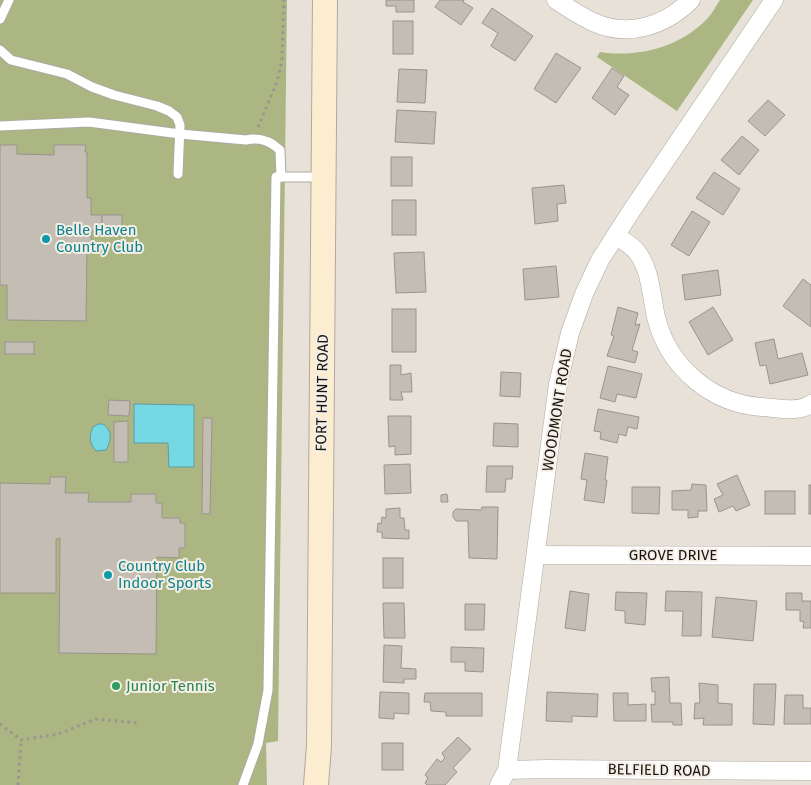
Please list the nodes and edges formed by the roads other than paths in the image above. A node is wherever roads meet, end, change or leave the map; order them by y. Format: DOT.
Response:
graph roads {
  1 [pos="9,0"];
  2 [pos="325,0"];
  3 [pos="556,0"];
  4 [pos="691,0"];
  5 [pos="774,0"];
  6 [pos="0,18"];
  7 [pos="0,50"];
  8 [pos="0,126"];
  9 [pos="180,134"];
  10 [pos="178,174"];
  11 [pos="279,177"];
  12 [pos="324,177"];
  13 [pos="616,236"];
  14 [pos="811,404"];
  15 [pos="536,555"];
  16 [pos="811,556"];
  17 [pos="811,771"];
  18 [pos="503,778"];
  19 [pos="243,785"];
  20 [pos="316,785"];
  1 -- 6 [label="lane"];
  2 -- 12 [label="main road, FORT HUNT ROAD"];
  3 -- 4 [label="street"];
  5 -- 13 [label="street, WOODMONT ROAD"];
  7 -- 9 [label="lane"];
  8 -- 9 [label="lane"];
  9 -- 10 [label="lane"];
  9 -- 11 [label="lane"];
  11 -- 12 [label="lane"];
  11 -- 19 [label="lane"];
  12 -- 20 [label="main road, FORT HUNT ROAD"];
  13 -- 14 [label="street"];
  13 -- 15 [label="street, WOODMONT ROAD"];
  15 -- 16 [label="street, GROVE DRIVE"];
  15 -- 18 [label="street, WOODMONT ROAD"];
  17 -- 18 [label="street, BELFIELD ROAD"];
}
